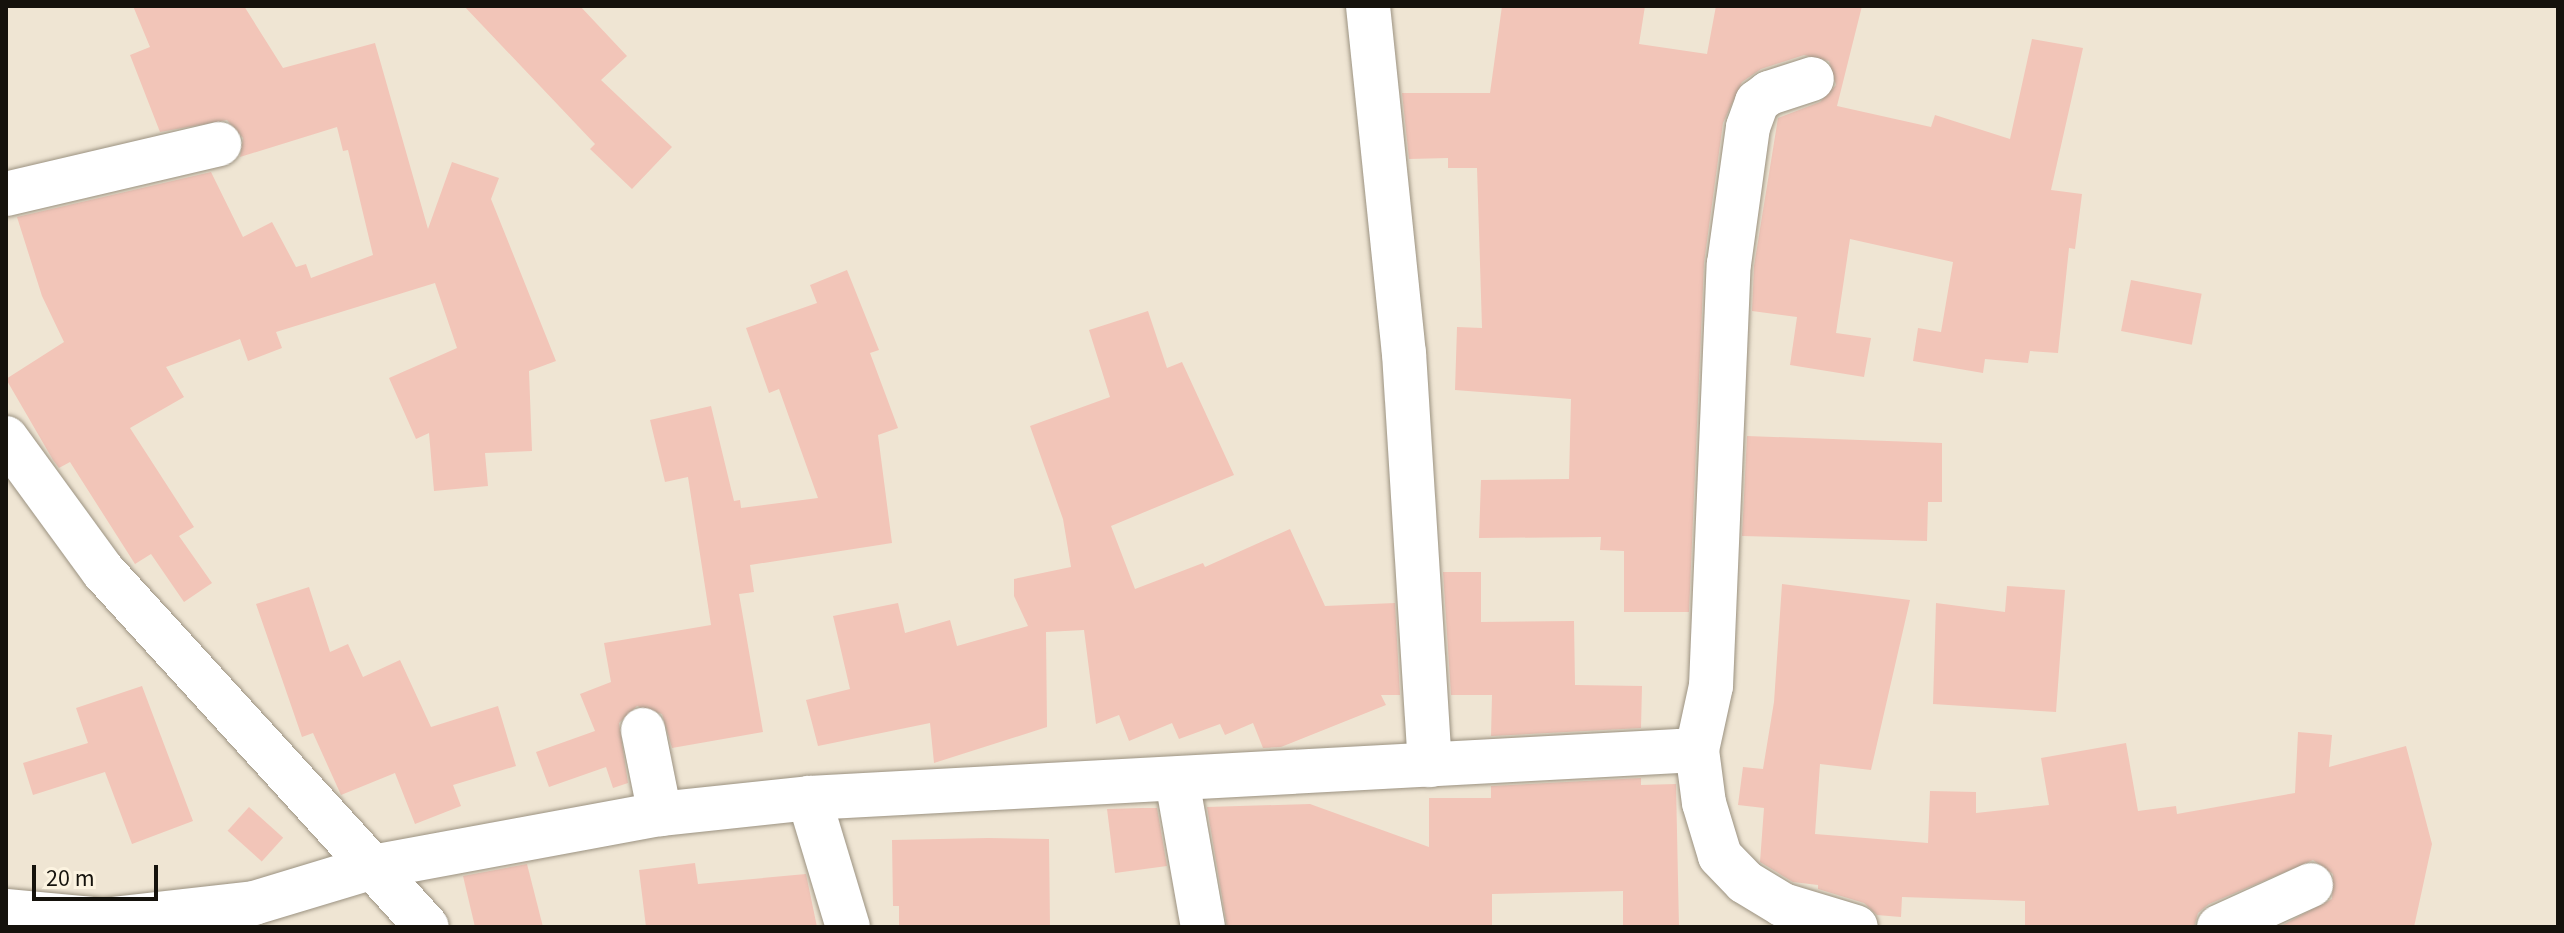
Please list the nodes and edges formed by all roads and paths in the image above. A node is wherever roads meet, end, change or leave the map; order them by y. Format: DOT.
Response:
graph roads {
  1 [pos="1368,6"];
  2 [pos="1812,79"];
  3 [pos="219,144"];
  4 [pos="6,194"];
  5 [pos="6,438"];
  6 [pos="643,730"];
  7 [pos="1697,750"];
  8 [pos="1430,765"];
  9 [pos="1177,780"];
  10 [pos="809,798"];
  11 [pos="660,814"];
  12 [pos="373,867"];
  13 [pos="2311,885"];
  14 [pos="6,911"];
  15 [pos="427,927"];
  16 [pos="848,927"];
  17 [pos="1203,927"];
  18 [pos="1856,927"];
  19 [pos="2219,927"];
  1 -- 8 [label="street"];
  2 -- 7 [label="street"];
  3 -- 4 [label="street"];
  5 -- 12 [label="street"];
  6 -- 11 [label="street"];
  7 -- 8 [label="street"];
  7 -- 18 [label="street"];
  8 -- 9 [label="street"];
  9 -- 10 [label="street"];
  9 -- 17 [label="street"];
  10 -- 11 [label="street"];
  10 -- 16 [label="street"];
  11 -- 12 [label="street"];
  12 -- 14 [label="street"];
  12 -- 15 [label="street"];
  13 -- 19 [label="street"];
}
